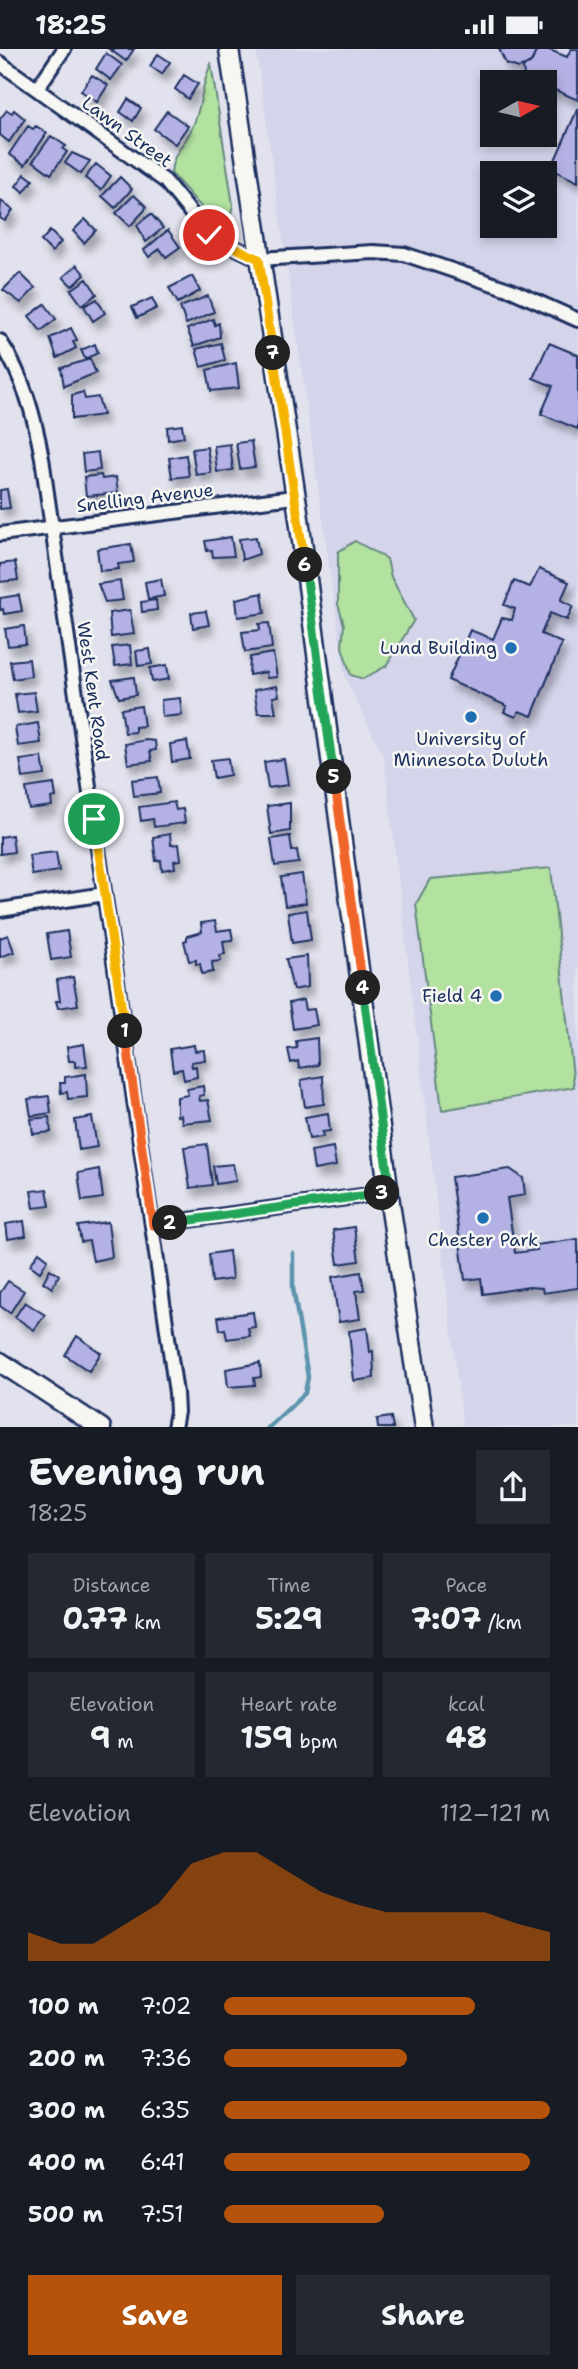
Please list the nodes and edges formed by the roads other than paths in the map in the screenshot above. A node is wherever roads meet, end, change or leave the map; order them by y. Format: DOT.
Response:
graph roads {
  1 [pos="64,49"];
  2 [pos="229,49"];
  3 [pos="0,63"];
  4 [pos="37,89"];
  5 [pos="259,259"];
  6 [pos="578,320"];
  7 [pos="0,341"];
  8 [pos="293,496"];
  9 [pos="52,528"];
  10 [pos="0,534"];
  11 [pos="105,894"];
  12 [pos="0,910"];
  13 [pos="390,1192"];
  14 [pos="153,1225"];
  15 [pos="0,1362"];
  16 [pos="101,1427"];
  17 [pos="174,1427"];
  18 [pos="424,1427"];
  1 -- 4 [label="street"];
  2 -- 5 [label="street"];
  3 -- 4 [label="street, Lawn Street"];
  4 -- 5 [label="street, Lawn Street"];
  5 -- 6 [label="street"];
  5 -- 8 [label="street"];
  7 -- 9 [label="street, West Kent Road"];
  8 -- 9 [label="street, Snelling Avenue"];
  8 -- 13 [label="street"];
  9 -- 10 [label="street, Snelling Avenue"];
  9 -- 11 [label="street, West Kent Road"];
  11 -- 12 [label="street"];
  11 -- 14 [label="street, West Kent Road"];
  13 -- 14 [label="street"];
  13 -- 18 [label="street"];
  14 -- 17 [label="street, West Kent Road"];
  15 -- 16 [label="street"];
}
